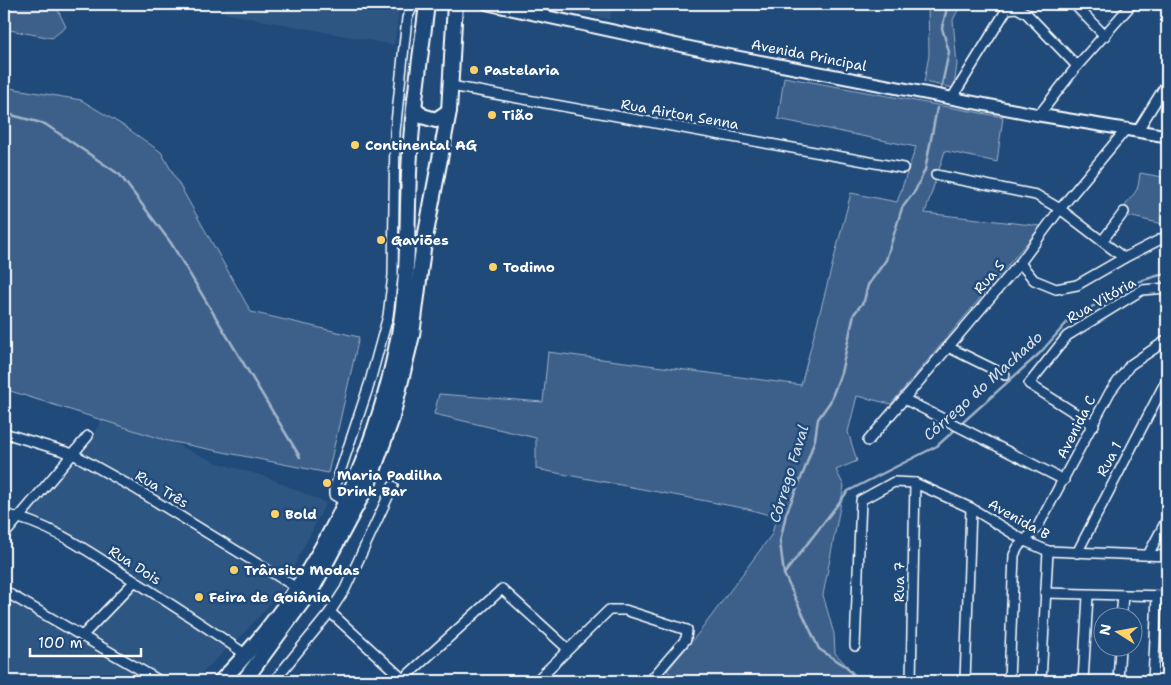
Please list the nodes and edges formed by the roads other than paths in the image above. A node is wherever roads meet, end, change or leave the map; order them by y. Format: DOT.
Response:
graph roads {
  1 [pos="414,4"];
  2 [pos="426,4"];
  3 [pos="455,4"];
  4 [pos="488,4"];
  5 [pos="1074,4"];
  6 [pos="1131,4"];
  7 [pos="1105,36"];
  8 [pos="1077,66"];
  9 [pos="1167,83"];
  10 [pos="451,86"];
  11 [pos="952,98"];
  12 [pos="415,108"];
  13 [pos="449,111"];
  14 [pos="1039,115"];
  15 [pos="1133,129"];
  16 [pos="1167,136"];
  17 [pos="903,168"];
  18 [pos="936,175"];
  19 [pos="393,200"];
  20 [pos="408,201"];
  21 [pos="1060,209"];
  22 [pos="1124,212"];
  23 [pos="1167,236"];
  24 [pos="1103,240"];
  25 [pos="1124,258"];
  26 [pos="1020,263"];
  27 [pos="1167,288"];
  28 [pos="1165,344"];
  29 [pos="948,347"];
  30 [pos="1005,376"];
  31 [pos="1167,379"];
  32 [pos="904,399"];
  33 [pos="1094,425"];
  34 [pos="4,433"];
  35 [pos="88,436"];
  36 [pos="868,441"];
  37 [pos="73,454"];
  38 [pos="1064,480"];
  39 [pos="915,483"];
  40 [pos="393,486"];
  41 [pos="345,502"];
  42 [pos="971,508"];
  43 [pos="4,514"];
  44 [pos="20,517"];
  45 [pos="1167,519"];
  46 [pos="4,535"];
  47 [pos="1025,541"];
  48 [pos="1048,551"];
  49 [pos="1077,553"];
  50 [pos="1148,555"];
  51 [pos="1167,556"];
  52 [pos="135,581"];
  53 [pos="297,588"];
  54 [pos="4,592"];
  55 [pos="1045,593"];
  56 [pos="1088,596"];
  57 [pos="1123,596"];
  58 [pos="1162,596"];
  59 [pos="1122,608"];
  60 [pos="330,612"];
  61 [pos="82,636"];
  62 [pos="855,646"];
  63 [pos="568,649"];
  64 [pos="245,654"];
  65 [pos="1119,658"];
  66 [pos="160,681"];
  67 [pos="221,681"];
  68 [pos="244,681"];
  69 [pos="274,681"];
  70 [pos="403,681"];
  71 [pos="536,681"];
  72 [pos="650,681"];
  73 [pos="911,681"];
  74 [pos="965,681"];
  75 [pos="1009,681"];
  76 [pos="1041,681"];
  77 [pos="1083,681"];
  78 [pos="1118,681"];
  79 [pos="1153,681"];
  1 -- 19 [label="street"];
  2 -- 12 [label="highway"];
  3 -- 10 [label="highway"];
  4 -- 11 [label="street, Avenida Principal"];
  5 -- 7 [label="street"];
  6 -- 7 [label="street"];
  7 -- 8 [label="street"];
  8 -- 11 [label="street"];
  8 -- 14 [label="street"];
  9 -- 15 [label="street, Rua S"];
  10 -- 13 [label="highway"];
  10 -- 17 [label="street, Rua Airton Senna"];
  11 -- 14 [label="street, Avenida Principal"];
  12 -- 13 [label="highway"];
  12 -- 20 [label="highway"];
  13 -- 68 [label="highway"];
  14 -- 15 [label="street, Avenida Principal"];
  15 -- 16 [label="street, Avenida Principal"];
  15 -- 21 [label="street, Rua S"];
  18 -- 21 [label="street"];
  19 -- 20 [label="street"];
  19 -- 41 [label="street"];
  20 -- 41 [label="highway"];
  21 -- 24 [label="street"];
  21 -- 26 [label="street, Rua S"];
  22 -- 24 [label="street"];
  23 -- 25 [label="street"];
  24 -- 25 [label="street"];
  25 -- 26 [label="street"];
  26 -- 29 [label="street, Rua S"];
  27 -- 33 [label="street, Rua Vitória"];
  28 -- 33 [label="street, Avenida C"];
  29 -- 30 [label="street"];
  29 -- 32 [label="street, Rua S"];
  31 -- 49 [label="street, Rua 1"];
  32 -- 36 [label="street, Rua S"];
  32 -- 38 [label="street"];
  33 -- 38 [label="street, Avenida C"];
  34 -- 37 [label="street, Rua Três"];
  35 -- 37 [label="street"];
  37 -- 44 [label="street"];
  37 -- 53 [label="street, Rua Três"];
  38 -- 47 [label="street, Avenida C"];
  39 -- 42 [label="street, Avenida B"];
  39 -- 62 [label="street, Avenida B"];
  39 -- 73 [label="street, Rua 7"];
  40 -- 60 [label="street"];
  41 -- 53 [label="highway"];
  42 -- 47 [label="street, Avenida B"];
  42 -- 74 [label="street"];
  43 -- 44 [label="street, Rua Dois"];
  44 -- 46 [label="street"];
  44 -- 52 [label="street, Rua Dois"];
  45 -- 50 [label="street"];
  47 -- 48 [label="street, Avenida B"];
  47 -- 75 [label="street, Avenida C"];
  48 -- 49 [label="street, Avenida B"];
  48 -- 55 [label="street"];
  49 -- 50 [label="street, Avenida B"];
  50 -- 51 [label="street, Avenida B"];
  52 -- 61 [label="street"];
  52 -- 64 [label="street, Rua Dois"];
  53 -- 64 [label="highway"];
  54 -- 61 [label="street"];
  55 -- 56 [label="street"];
  55 -- 76 [label="street"];
  56 -- 57 [label="street"];
  56 -- 77 [label="street"];
  57 -- 58 [label="street"];
  57 -- 59 [label="street"];
  58 -- 79 [label="street"];
  60 -- 69 [label="street"];
  60 -- 70 [label="street"];
  61 -- 66 [label="street"];
  63 -- 70 [label="street"];
  63 -- 71 [label="street"];
  63 -- 72 [label="street"];
  64 -- 67 [label="highway"];
  65 -- 78 [label="street"];
}
